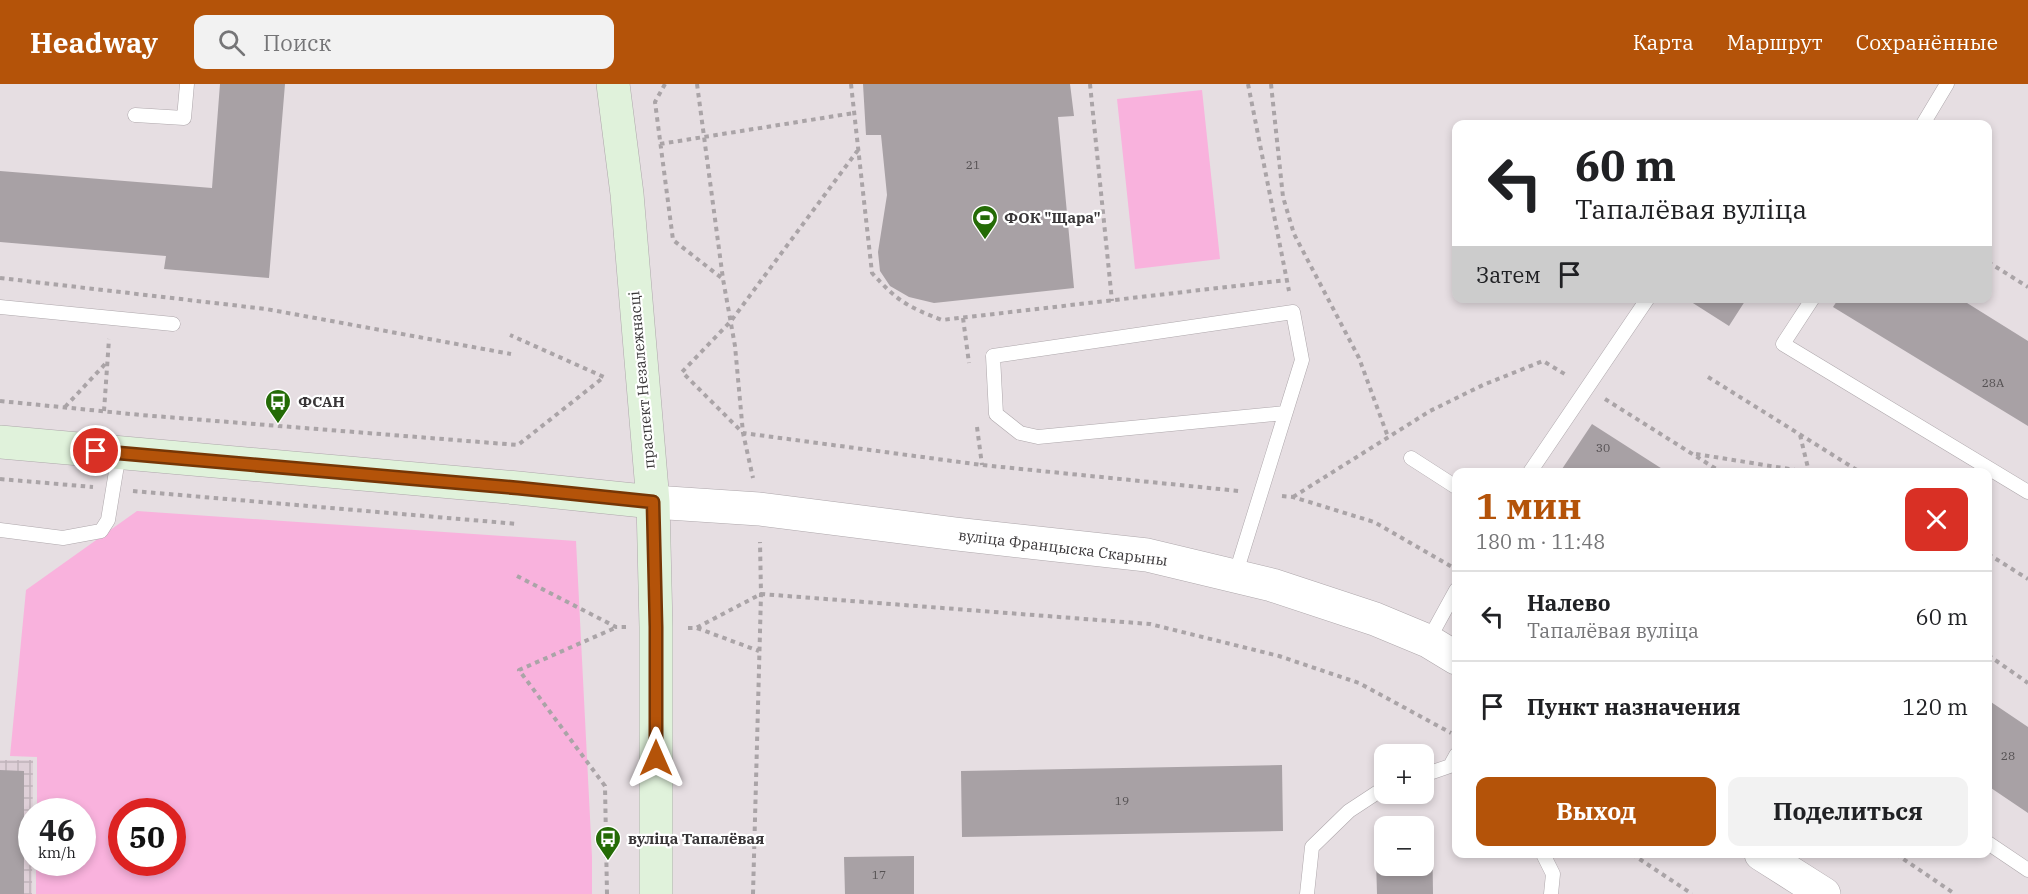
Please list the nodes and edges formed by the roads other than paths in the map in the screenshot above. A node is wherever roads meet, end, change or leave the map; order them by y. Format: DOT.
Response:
graph roads {
  1 [pos="188,84"];
  2 [pos="613,84"];
  3 [pos="1947,84"];
  4 [pos="135,115"];
  5 [pos="1925,120"];
  6 [pos="1645,303"];
  7 [pos="1810,303"];
  8 [pos="0,307"];
  9 [pos="173,324"];
  10 [pos="1285,413"];
  11 [pos="0,442"];
  12 [pos="119,453"];
  13 [pos="1411,458"];
  14 [pos="1533,468"];
  15 [pos="1988,468"];
  16 [pos="1992,470"];
  17 [pos="1452,484"];
  18 [pos="2028,492"];
  19 [pos="653,502"];
  20 [pos="0,530"];
  21 [pos="1235,576"];
  22 [pos="1452,597"];
  23 [pos="1428,641"];
  24 [pos="1452,656"];
  25 [pos="1452,765"];
  26 [pos="1434,771"];
  27 [pos="1374,795"];
  28 [pos="1992,846"];
  29 [pos="1545,858"];
  30 [pos="1779,858"];
  31 [pos="2028,870"];
  32 [pos="656,894"];
  33 [pos="1307,894"];
  34 [pos="1551,894"];
  35 [pos="1824,894"];
  1 -- 4 [label="lane"];
  2 -- 19 [label="main road, праспект Незалежнасці"];
  3 -- 5 [label="lane"];
  6 -- 14 [label="lane"];
  7 -- 15 [label="lane"];
  8 -- 9 [label="lane"];
  10 -- 10 [label="lane"];
  10 -- 21 [label="lane"];
  11 -- 12 [label="main road"];
  12 -- 19 [label="main road"];
  12 -- 20 [label="lane"];
  13 -- 17 [label="lane"];
  16 -- 18 [label="lane"];
  19 -- 21 [label="street, вуліца Францыска Скарыны"];
  19 -- 32 [label="main road, праспект Незалежнасці"];
  21 -- 23 [label="street, вуліца Францыска Скарыны"];
  22 -- 23 [label="lane"];
  23 -- 24 [label="street, вуліца Францыска Скарыны"];
  25 -- 26 [label="lane"];
  27 -- 33 [label="lane"];
  28 -- 31 [label="lane"];
  29 -- 34 [label="lane"];
  30 -- 35 [label="street"];
}
